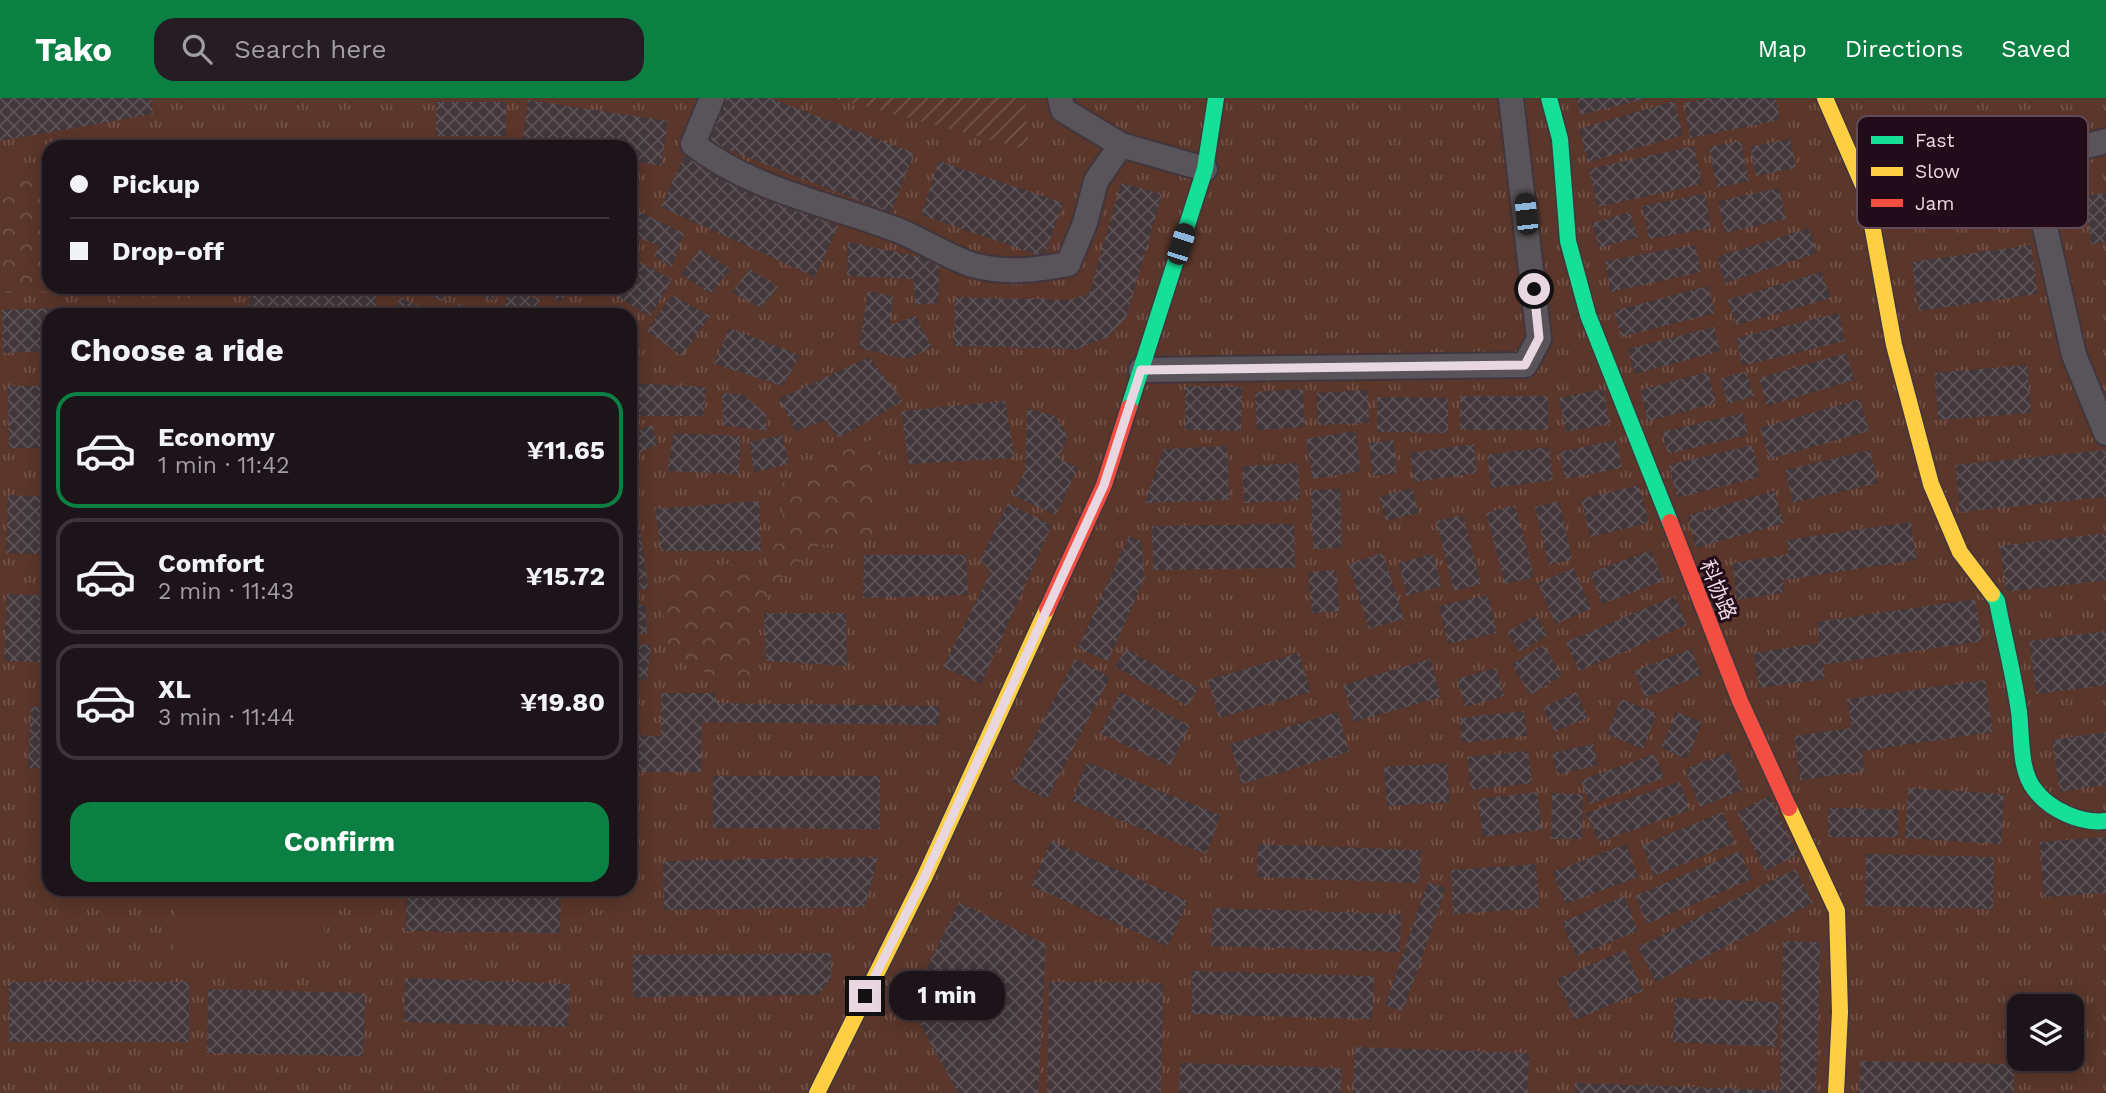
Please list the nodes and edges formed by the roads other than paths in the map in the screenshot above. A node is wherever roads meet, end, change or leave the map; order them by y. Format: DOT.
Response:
graph roads {
  1 [pos="712,98"];
  2 [pos="1060,98"];
  3 [pos="1216,98"];
  4 [pos="1511,98"];
  5 [pos="1549,98"];
  6 [pos="1825,98"];
  7 [pos="2106,141"];
  8 [pos="1121,145"];
  9 [pos="2088,146"];
  10 [pos="1205,169"];
  11 [pos="1857,171"];
  12 [pos="1873,228"];
  13 [pos="2045,228"];
  14 [pos="1141,370"];
  15 [pos="2106,433"];
  16 [pos="2106,821"];
  17 [pos="817,1093"];
  18 [pos="1836,1093"];
  1 -- 8 [label="street"];
  2 -- 8 [label="street"];
  3 -- 10 [label="street"];
  4 -- 14 [label="street"];
  5 -- 18 [label="street, 科协路"];
  6 -- 11 [label="street"];
  7 -- 9 [label="street"];
  8 -- 10 [label="street"];
  10 -- 14 [label="street"];
  12 -- 16 [label="street"];
  13 -- 15 [label="street"];
  14 -- 17 [label="street"];
}
